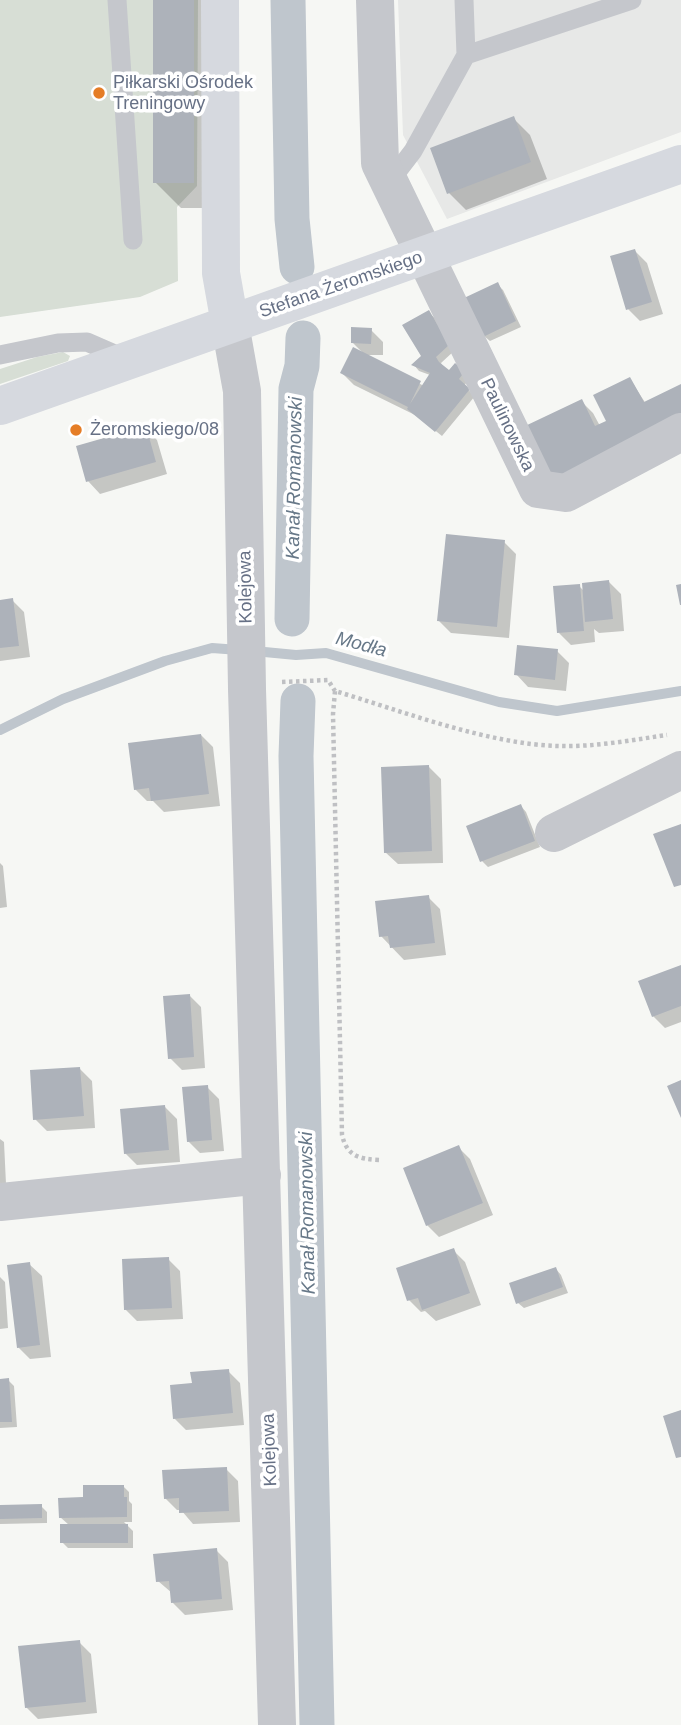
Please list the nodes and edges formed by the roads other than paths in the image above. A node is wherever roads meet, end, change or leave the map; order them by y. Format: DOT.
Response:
graph roads {
  1 [pos="117,0"];
  2 [pos="220,0"];
  3 [pos="375,0"];
  4 [pos="464,0"];
  5 [pos="632,0"];
  6 [pos="466,55"];
  7 [pos="681,164"];
  8 [pos="390,181"];
  9 [pos="133,240"];
  10 [pos="425,255"];
  11 [pos="230,324"];
  12 [pos="0,355"];
  13 [pos="130,361"];
  14 [pos="0,406"];
  15 [pos="681,432"];
  16 [pos="681,770"];
  17 [pos="554,833"];
  18 [pos="262,1175"];
  19 [pos="0,1202"];
  20 [pos="277,1725"];
  1 -- 9 [label="lane"];
  2 -- 11 [label="street, Kolejowa"];
  3 -- 8 [label="street"];
  4 -- 6 [label="lane"];
  5 -- 6 [label="lane"];
  6 -- 8 [label="lane"];
  7 -- 10 [label="street, Stefana Żeromskiego"];
  8 -- 10 [label="street"];
  10 -- 11 [label="street, Stefana Żeromskiego"];
  10 -- 15 [label="street, Paulinowska"];
  11 -- 13 [label="street, Stefana Żeromskiego"];
  11 -- 18 [label="street, Kolejowa"];
  12 -- 13 [label="lane"];
  13 -- 14 [label="street, Stefana Żeromskiego"];
  16 -- 17 [label="street"];
  18 -- 19 [label="street"];
  18 -- 20 [label="street, Kolejowa"];
}
